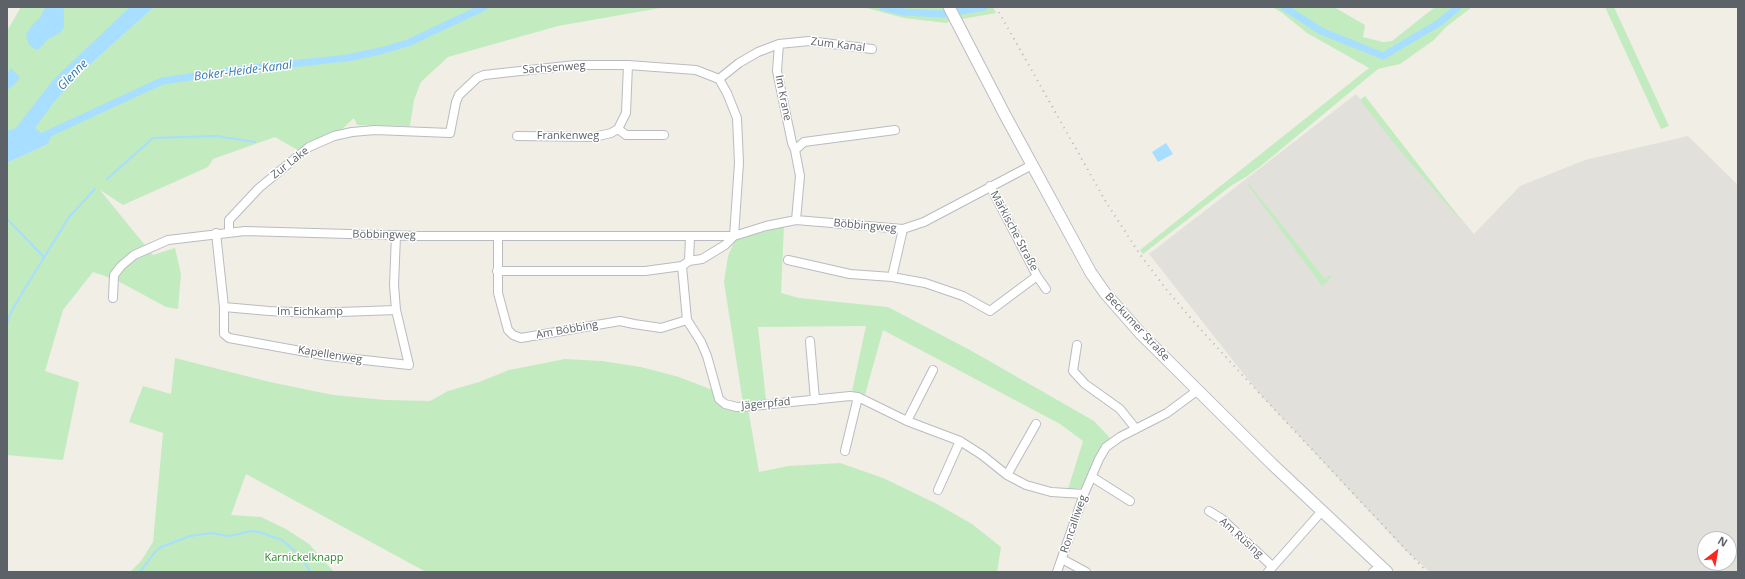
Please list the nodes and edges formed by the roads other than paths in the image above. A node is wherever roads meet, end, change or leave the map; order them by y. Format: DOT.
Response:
graph roads {
  1 [pos="948,7"];
  2 [pos="779,44"];
  3 [pos="872,49"];
  4 [pos="628,65"];
  5 [pos="719,79"];
  6 [pos="618,129"];
  7 [pos="894,130"];
  8 [pos="450,133"];
  9 [pos="664,135"];
  10 [pos="517,136"];
  11 [pos="795,150"];
  12 [pos="1032,165"];
  13 [pos="990,186"];
  14 [pos="796,220"];
  15 [pos="903,229"];
  16 [pos="229,232"];
  17 [pos="216,233"];
  18 [pos="396,235"];
  19 [pos="498,236"];
  20 [pos="690,236"];
  21 [pos="734,236"];
  22 [pos="788,260"];
  23 [pos="689,261"];
  24 [pos="682,266"];
  25 [pos="497,271"];
  26 [pos="1037,276"];
  27 [pos="892,277"];
  28 [pos="1046,289"];
  29 [pos="113,298"];
  30 [pos="224,307"];
  31 [pos="396,310"];
  32 [pos="687,320"];
  33 [pos="810,341"];
  34 [pos="1077,345"];
  35 [pos="933,370"];
  36 [pos="1198,390"];
  37 [pos="858,397"];
  38 [pos="815,400"];
  39 [pos="907,421"];
  40 [pos="1036,424"];
  41 [pos="1136,429"];
  42 [pos="960,441"];
  43 [pos="845,451"];
  44 [pos="1007,475"];
  45 [pos="1092,477"];
  46 [pos="938,490"];
  47 [pos="1084,494"];
  48 [pos="1130,501"];
  49 [pos="1209,511"];
  50 [pos="1322,511"];
  51 [pos="1062,558"];
  52 [pos="1270,569"];
  53 [pos="1380,570"];
  54 [pos="1057,572"];
  55 [pos="1086,572"];
  1 -- 12 [label="main road, Beckumer Straße"];
  2 -- 3 [label="street, Zum Kanal"];
  2 -- 5 [label="street, Zum Kanal"];
  2 -- 11 [label="street, Im Krane"];
  4 -- 5 [label="street, Sachsenweg"];
  4 -- 6 [label="street"];
  4 -- 8 [label="street, Sachsenweg"];
  5 -- 21 [label="street"];
  6 -- 9 [label="street"];
  6 -- 10 [label="street, Frankenweg"];
  7 -- 11 [label="street"];
  8 -- 16 [label="street, Zur Lake"];
  11 -- 14 [label="street, Im Krane"];
  12 -- 13 [label="street, Böbbingweg"];
  12 -- 36 [label="main road, Beckumer Straße"];
  13 -- 15 [label="street, Böbbingweg"];
  13 -- 26 [label="street, Märkische Straße"];
  14 -- 15 [label="street, Böbbingweg"];
  14 -- 21 [label="street, Böbbingweg"];
  15 -- 27 [label="street"];
  16 -- 17 [label="street, Böbbingweg"];
  16 -- 18 [label="street, Böbbingweg"];
  17 -- 29 [label="street, Böbbingweg"];
  17 -- 30 [label="street, Kapellenweg"];
  18 -- 19 [label="street, Böbbingweg"];
  18 -- 31 [label="street, Kapellenweg"];
  19 -- 20 [label="street, Böbbingweg"];
  19 -- 25 [label="street, Am Böbbing"];
  20 -- 21 [label="street, Böbbingweg"];
  20 -- 23 [label="street"];
  21 -- 23 [label="street, Böbbingweg"];
  22 -- 27 [label="street, Märkische Straße"];
  23 -- 24 [label="street"];
  24 -- 25 [label="street"];
  24 -- 32 [label="street"];
  25 -- 32 [label="street, Am Böbbing"];
  26 -- 27 [label="street, Märkische Straße"];
  26 -- 28 [label="street, Märkische Straße"];
  30 -- 31 [label="street, Im Eichkamp"];
  30 -- 31 [label="street, Kapellenweg"];
  32 -- 38 [label="street, Jägerpfad"];
  33 -- 38 [label="street"];
  34 -- 41 [label="street"];
  35 -- 39 [label="street"];
  36 -- 41 [label="street, Roncalliweg"];
  36 -- 50 [label="main road, Beckumer Straße"];
  37 -- 38 [label="street, Jägerpfad"];
  37 -- 39 [label="street, Jägerpfad"];
  37 -- 43 [label="street"];
  39 -- 42 [label="street, Jägerpfad"];
  40 -- 44 [label="street"];
  41 -- 45 [label="street, Roncalliweg"];
  42 -- 44 [label="street, Jägerpfad"];
  42 -- 46 [label="street"];
  44 -- 47 [label="street, Jägerpfad"];
  45 -- 47 [label="street, Roncalliweg"];
  45 -- 48 [label="street"];
  47 -- 51 [label="street, Roncalliweg"];
  49 -- 52 [label="street, Am Rüsing"];
  50 -- 52 [label="street, Am Rüsing"];
  50 -- 53 [label="main road, Beckumer Straße"];
  51 -- 54 [label="street, Roncalliweg"];
  51 -- 55 [label="street"];
}
